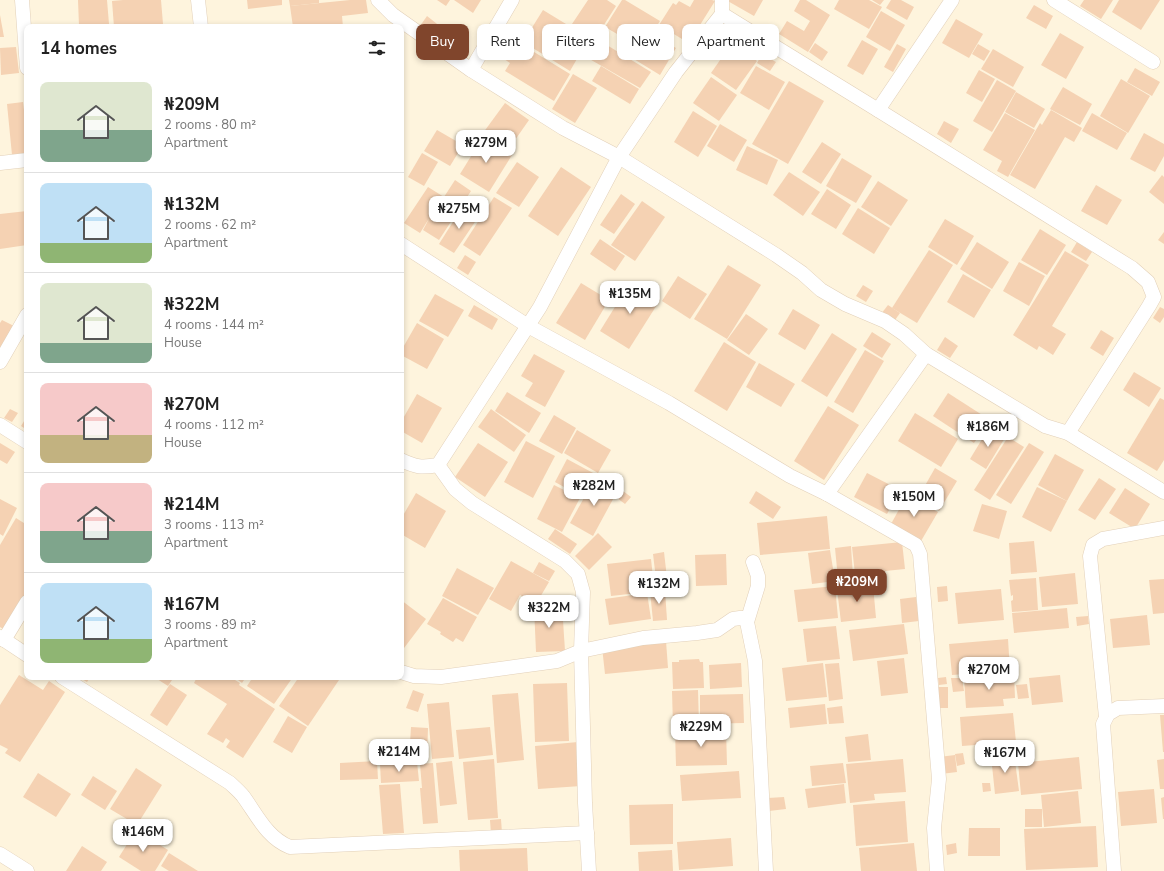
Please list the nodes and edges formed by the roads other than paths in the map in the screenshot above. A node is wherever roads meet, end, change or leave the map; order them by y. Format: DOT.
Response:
graph roads {
  1 [pos="22,0"];
  2 [pos="198,0"];
  3 [pos="378,0"];
  4 [pos="512,0"];
  5 [pos="952,0"];
  6 [pos="1054,0"];
  7 [pos="722,7"];
  8 [pos="201,24"];
  9 [pos="24,27"];
  10 [pos="1152,62"];
  11 [pos="471,70"];
  12 [pos="878,110"];
  13 [pos="619,158"];
  14 [pos="24,160"];
  15 [pos="0,163"];
  16 [pos="404,246"];
  17 [pos="24,321"];
  18 [pos="528,326"];
  19 [pos="926,354"];
  20 [pos="0,362"];
  21 [pos="0,425"];
  22 [pos="1068,433"];
  23 [pos="24,440"];
  24 [pos="404,462"];
  25 [pos="438,465"];
  26 [pos="1164,492"];
  27 [pos="827,494"];
  28 [pos="1164,528"];
  29 [pos="753,562"];
  30 [pos="24,606"];
  31 [pos="747,622"];
  32 [pos="2,639"];
  33 [pos="581,650"];
  34 [pos="24,652"];
  35 [pos="404,673"];
  36 [pos="67,680"];
  37 [pos="1164,706"];
  38 [pos="1106,717"];
  39 [pos="588,833"];
  40 [pos="0,854"];
  41 [pos="27,871"];
  42 [pos="589,871"];
  43 [pos="766,871"];
  44 [pos="937,871"];
  45 [pos="1114,871"];
  1 -- 9 [label="street"];
  2 -- 8 [label="street"];
  3 -- 11 [label="street"];
  4 -- 11 [label="street"];
  5 -- 12 [label="street"];
  6 -- 10 [label="street"];
  7 -- 12 [label="street"];
  7 -- 13 [label="street"];
  11 -- 13 [label="street"];
  12 -- 22 [label="street"];
  13 -- 18 [label="street"];
  13 -- 19 [label="street"];
  14 -- 15 [label="street"];
  16 -- 18 [label="street"];
  17 -- 20 [label="street"];
  18 -- 25 [label="street"];
  18 -- 27 [label="street"];
  19 -- 22 [label="street"];
  19 -- 27 [label="street"];
  21 -- 23 [label="street"];
  22 -- 26 [label="street"];
  24 -- 25 [label="street"];
  25 -- 33 [label="street"];
  27 -- 44 [label="street"];
  28 -- 38 [label="street"];
  29 -- 31 [label="street"];
  30 -- 32 [label="street"];
  31 -- 33 [label="street"];
  31 -- 43 [label="street"];
  32 -- 34 [label="street"];
  33 -- 35 [label="street"];
  33 -- 39 [label="street"];
  36 -- 39 [label="street"];
  37 -- 38 [label="street"];
  38 -- 45 [label="street"];
  39 -- 42 [label="street"];
  40 -- 41 [label="street"];
}
